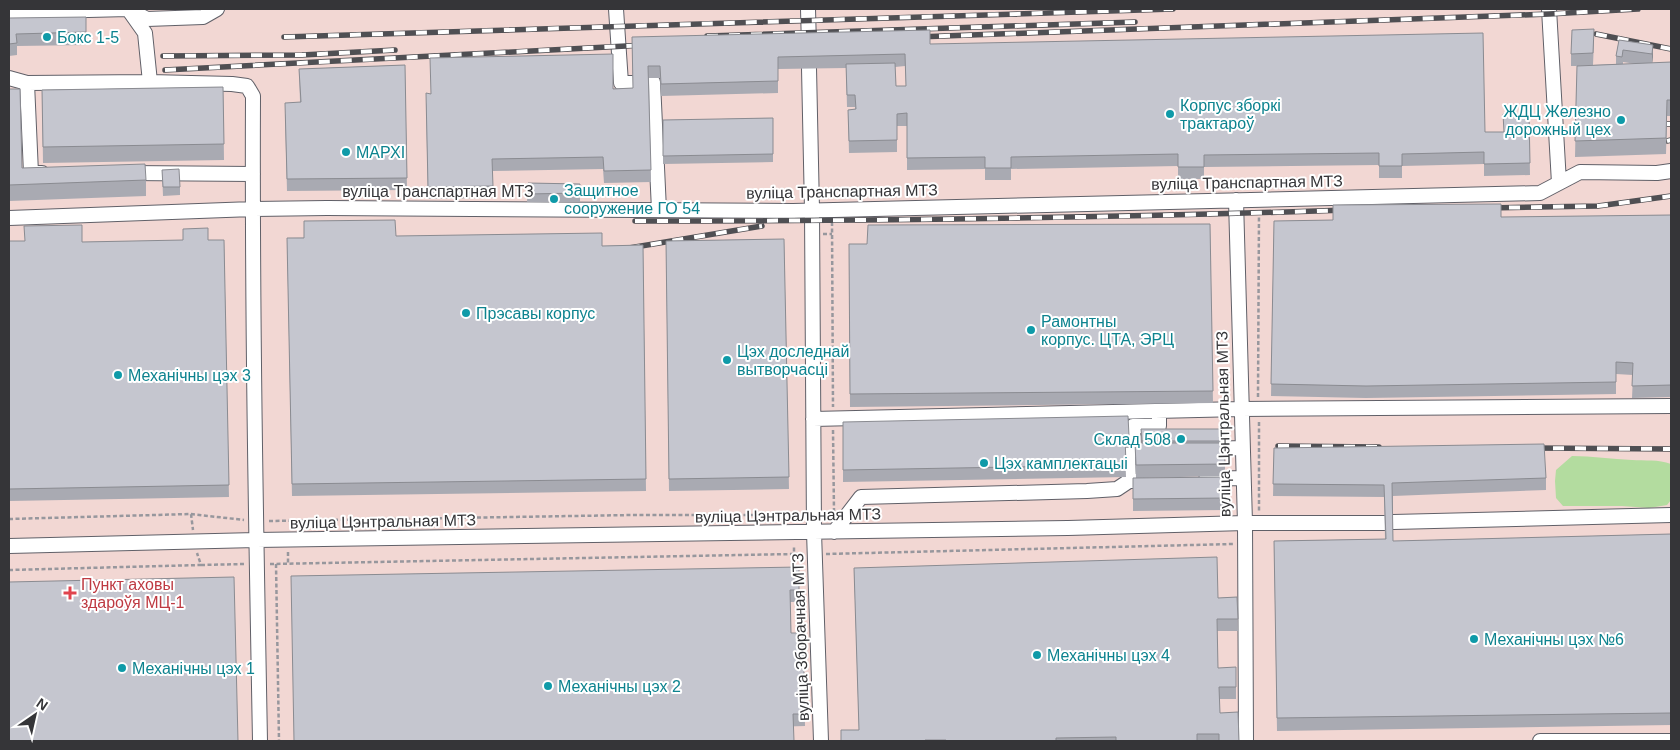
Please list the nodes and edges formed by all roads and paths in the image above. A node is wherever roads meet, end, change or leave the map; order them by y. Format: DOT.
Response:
graph roads {
  1 [pos="128,9"];
  2 [pos="217,9"];
  3 [pos="616,9"];
  4 [pos="808,9"];
  5 [pos="1549,9"];
  6 [pos="9,12"];
  7 [pos="809,46"];
  8 [pos="809,68"];
  9 [pos="9,78"];
  10 [pos="150,82"];
  11 [pos="648,82"];
  12 [pos="27,83"];
  13 [pos="633,83"];
  14 [pos="1671,171"];
  15 [pos="60,173"];
  16 [pos="120,173"];
  17 [pos="253,174"];
  18 [pos="1559,183"];
  19 [pos="1236,200"];
  20 [pos="252,209"];
  21 [pos="659,210"];
  22 [pos="812,210"];
  23 [pos="9,218"];
  24 [pos="812,234"];
  25 [pos="1671,406"];
  26 [pos="1241,410"];
  27 [pos="1159,411"];
  28 [pos="833,418"];
  29 [pos="813,419"];
  30 [pos="1242,448"];
  31 [pos="1193,449"];
  32 [pos="1243,478"];
  33 [pos="1196,480"];
  34 [pos="1129,481"];
  35 [pos="1148,481"];
  36 [pos="192,514"];
  37 [pos="814,514"];
  38 [pos="794,515"];
  39 [pos="1671,515"];
  40 [pos="9,519"];
  41 [pos="256,521"];
  42 [pos="1245,523"];
  43 [pos="794,532"];
  44 [pos="814,532"];
  45 [pos="834,532"];
  46 [pos="256,540"];
  47 [pos="194,542"];
  48 [pos="9,546"];
  49 [pos="201,564"];
  50 [pos="256,564"];
  51 [pos="276,564"];
  52 [pos="9,570"];
  53 [pos="260,741"];
  54 [pos="279,741"];
  55 [pos="821,741"];
  56 [pos="1246,741"];
  57 [pos="1540,741"];
  58 [pos="1671,741"];
  1 -- 2 [label="lane"];
  1 -- 6 [label="lane"];
  1 -- 10 [label="lane"];
  3 -- 13 [label="lane"];
  4 -- 7 [label="lane"];
  5 -- 18 [label="lane"];
  8 -- 22 [label="lane, вуліца Зборачная МТЗ"];
  9 -- 12 [label="lane"];
  10 -- 12 [label="lane"];
  10 -- 17 [label="lane"];
  11 -- 21 [label="lane"];
  12 -- 15 [label="lane"];
  14 -- 18 [label="lane, вуліца Транспартная МТЗ"];
  16 -- 17 [label="lane"];
  17 -- 20 [label="lane"];
  18 -- 19 [label="lane, вуліца Транспартная МТЗ"];
  19 -- 22 [label="lane, вуліца Транспартная МТЗ"];
  19 -- 26 [label="lane, вуліца Цэнтральная МТЗ"];
  20 -- 21 [label="lane, вуліца Транспартная МТЗ"];
  20 -- 23 [label="lane, вуліца Транспартная МТЗ"];
  20 -- 41 [label="lane"];
  21 -- 22 [label="lane, вуліца Транспартная МТЗ"];
  22 -- 24 [label="lane, вуліца Зборачная МТЗ"];
  24 -- 28 [label="path"];
  24 -- 29 [label="lane, вуліца Зборачная МТЗ"];
  25 -- 26 [label="lane"];
  26 -- 27 [label="lane"];
  26 -- 30 [label="lane, вуліца Цэнтральная МТЗ"];
  27 -- 28 [label="lane"];
  27 -- 34 [label="lane"];
  28 -- 29 [label="lane"];
  28 -- 37 [label="path"];
  29 -- 37 [label="lane, вуліца Зборачная МТЗ"];
  30 -- 31 [label="lane"];
  30 -- 32 [label="lane, вуліца Цэнтральная МТЗ"];
  32 -- 33 [label="lane"];
  32 -- 42 [label="lane, вуліца Цэнтральная МТЗ"];
  34 -- 35 [label="lane"];
  34 -- 45 [label="lane"];
  36 -- 40 [label="path"];
  36 -- 41 [label="path"];
  36 -- 47 [label="path"];
  37 -- 38 [label="path"];
  37 -- 44 [label="lane, вуліца Зборачная МТЗ"];
  38 -- 41 [label="path"];
  38 -- 43 [label="path"];
  39 -- 42 [label="lane"];
  41 -- 46 [label="lane"];
  42 -- 45 [label="lane, вуліца Цэнтральная МТЗ"];
  42 -- 56 [label="lane"];
  43 -- 44 [label="lane, вуліца Цэнтральная МТЗ"];
  43 -- 46 [label="lane, вуліца Цэнтральная МТЗ"];
  43 -- 51 [label="path"];
  44 -- 45 [label="lane, вуліца Цэнтральная МТЗ"];
  44 -- 55 [label="lane, вуліца Зборачная МТЗ"];
  46 -- 47 [label="lane, вуліца Цэнтральная МТЗ"];
  46 -- 50 [label="lane"];
  47 -- 48 [label="lane, вуліца Цэнтральная МТЗ"];
  47 -- 49 [label="path"];
  49 -- 50 [label="path"];
  49 -- 52 [label="path"];
  50 -- 51 [label="path"];
  50 -- 53 [label="lane"];
  51 -- 54 [label="path"];
  57 -- 58 [label="lane"];
}
